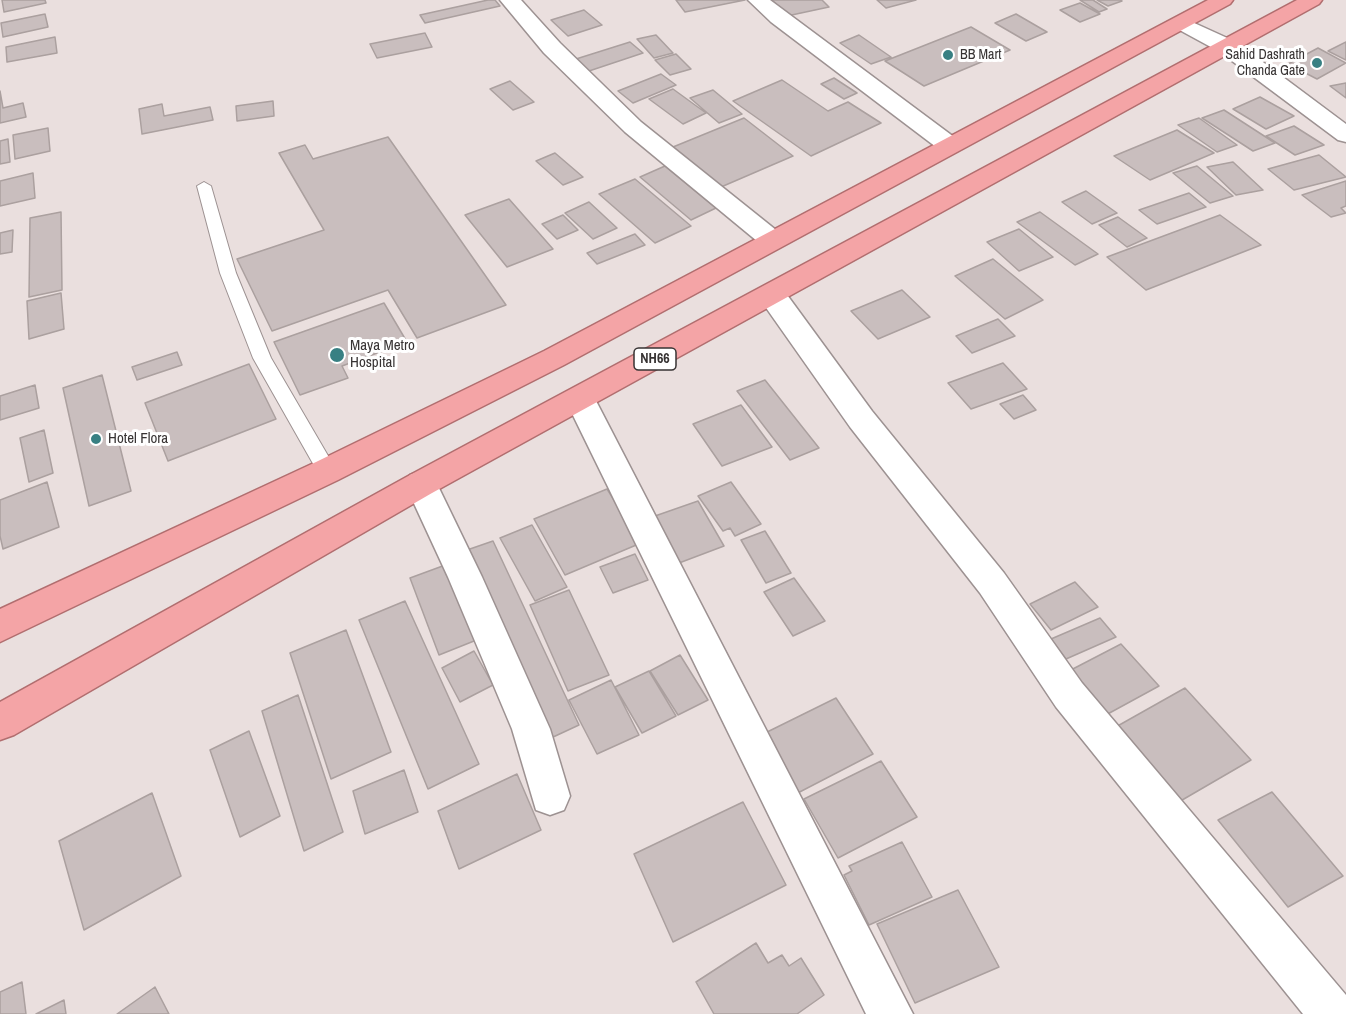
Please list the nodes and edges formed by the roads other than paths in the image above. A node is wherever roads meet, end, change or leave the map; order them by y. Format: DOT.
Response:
graph roads {
  1 [pos="510,0"];
  2 [pos="758,0"];
  3 [pos="1224,0"];
  4 [pos="1312,0"];
  5 [pos="1181,23"];
  6 [pos="1228,47"];
  7 [pos="1346,135"];
  8 [pos="949,145"];
  9 [pos="204,186"];
  10 [pos="772,240"];
  11 [pos="772,295"];
  12 [pos="580,399"];
  13 [pos="327,471"];
  14 [pos="421,484"];
  15 [pos="0,626"];
  16 [pos="0,722"];
  17 [pos="550,796"];
  18 [pos="890,1014"];
  19 [pos="1332,1014"];
  1 -- 10 [label="street"];
  2 -- 8 [label="street"];
  3 -- 5 [label="highway"];
  4 -- 6 [label="highway, NH66"];
  5 -- 6 [label="street"];
  5 -- 8 [label="highway"];
  6 -- 7 [label="street"];
  6 -- 11 [label="highway, NH66"];
  8 -- 10 [label="highway"];
  9 -- 13 [label="lane"];
  10 -- 13 [label="highway"];
  11 -- 12 [label="highway, NH66"];
  11 -- 19 [label="street"];
  12 -- 14 [label="highway, NH66"];
  12 -- 18 [label="street"];
  13 -- 15 [label="highway"];
  14 -- 16 [label="highway, NH66"];
  14 -- 17 [label="street"];
}
